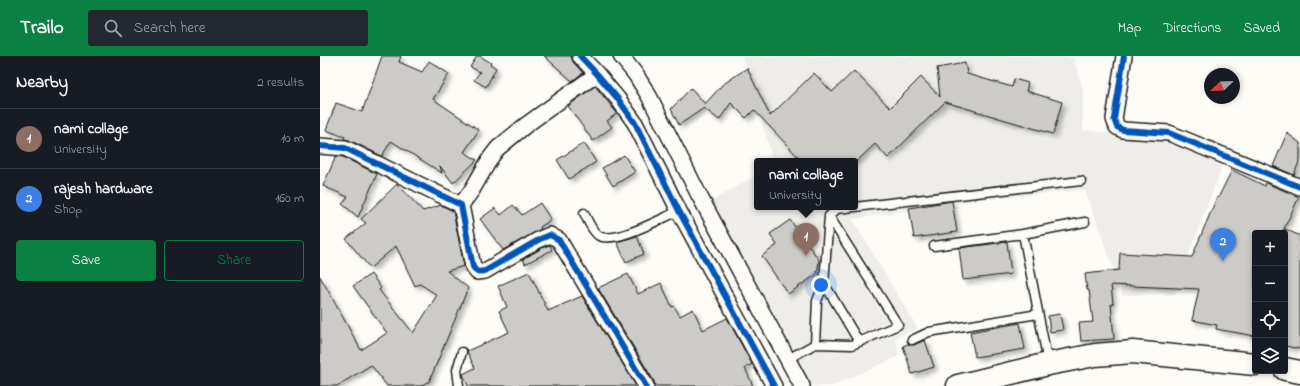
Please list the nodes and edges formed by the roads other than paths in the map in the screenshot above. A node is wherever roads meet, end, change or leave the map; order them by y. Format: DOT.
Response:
graph roads {
  1 [pos="580,56"];
  2 [pos="621,56"];
  3 [pos="1124,56"];
  4 [pos="597,74"];
  5 [pos="320,146"];
  6 [pos="1080,181"];
  7 [pos="1300,187"];
  8 [pos="461,205"];
  9 [pos="858,207"];
  10 [pos="837,210"];
  11 [pos="679,211"];
  12 [pos="584,213"];
  13 [pos="829,216"];
  14 [pos="1085,222"];
  15 [pos="1023,234"];
  16 [pos="934,246"];
  17 [pos="824,283"];
  18 [pos="1038,314"];
  19 [pos="912,340"];
  20 [pos="859,342"];
  21 [pos="815,344"];
  22 [pos="462,352"];
  23 [pos="788,359"];
  24 [pos="1048,364"];
  25 [pos="1252,364"];
  26 [pos="1288,370"];
  27 [pos="1300,372"];
  28 [pos="459,386"];
  29 [pos="646,386"];
  30 [pos="774,386"];
  31 [pos="802,386"];
  32 [pos="958,386"];
  1 -- 4 [label="street"];
  2 -- 23 [label="street"];
  3 -- 7 [label="street"];
  4 -- 8 [label="street"];
  4 -- 11 [label="street"];
  5 -- 8 [label="street"];
  6 -- 9 [label="lane"];
  8 -- 29 [label="street"];
  10 -- 13 [label="lane"];
  11 -- 12 [label="lane"];
  11 -- 30 [label="street"];
  13 -- 17 [label="lane"];
  13 -- 20 [label="lane"];
  14 -- 15 [label="lane"];
  15 -- 16 [label="lane"];
  15 -- 18 [label="lane"];
  17 -- 20 [label="lane"];
  17 -- 21 [label="lane"];
  18 -- 19 [label="lane"];
  18 -- 24 [label="lane"];
  20 -- 21 [label="lane"];
  21 -- 23 [label="lane"];
  22 -- 28 [label="lane"];
  23 -- 31 [label="street"];
  24 -- 25 [label="main road"];
  24 -- 32 [label="main road"];
  26 -- 27 [label="main road"];
}
